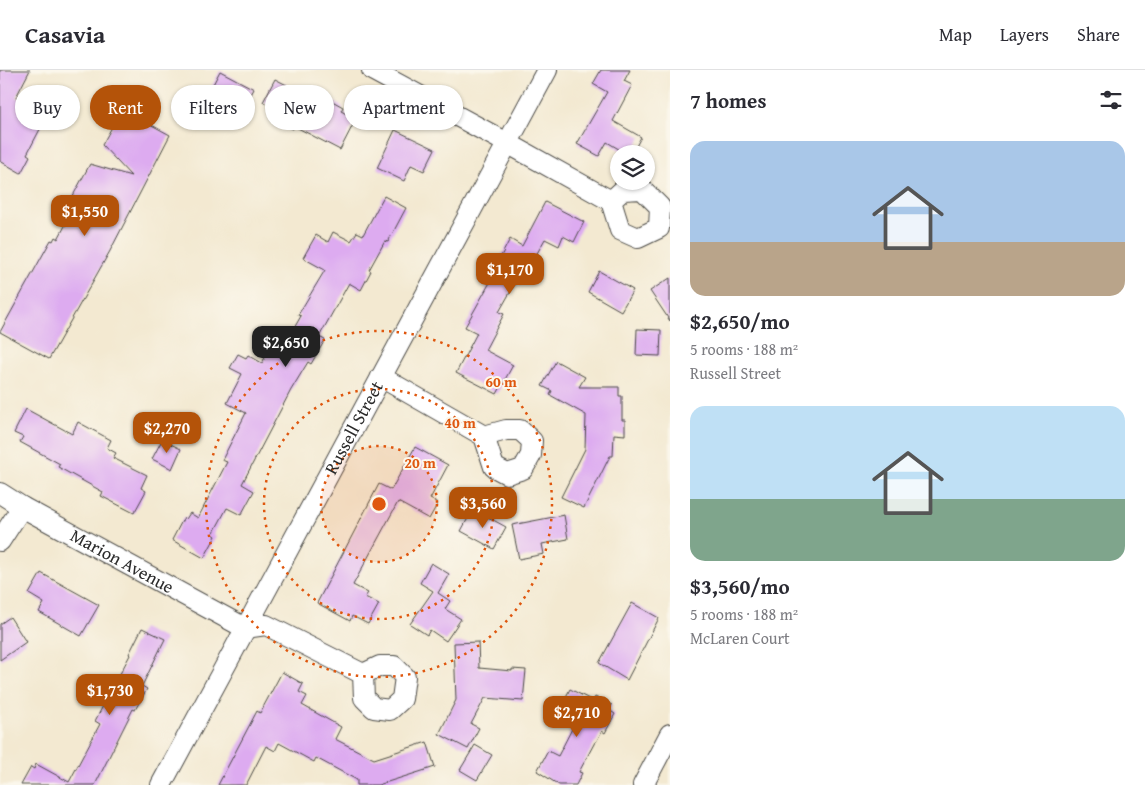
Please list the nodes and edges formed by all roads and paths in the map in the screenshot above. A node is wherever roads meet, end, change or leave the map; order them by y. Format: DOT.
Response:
graph roads {
  1 [pos="372,70"];
  2 [pos="547,70"];
  3 [pos="509,144"];
  4 [pos="610,202"];
  5 [pos="381,377"];
  6 [pos="484,436"];
  7 [pos="0,493"];
  8 [pos="22,507"];
  9 [pos="0,540"];
  10 [pos="245,628"];
  11 [pos="363,674"];
  12 [pos="670,734"];
  13 [pos="161,785"];
  14 [pos="642,785"];
  1 -- 3 [label="street"];
  2 -- 3 [label="street, Russell Street"];
  3 -- 4 [label="street"];
  3 -- 5 [label="street, Russell Street"];
  5 -- 6 [label="street"];
  5 -- 10 [label="street, Russell Street"];
  7 -- 8 [label="street, Marion Avenue"];
  8 -- 9 [label="street"];
  8 -- 10 [label="street, Marion Avenue"];
  10 -- 11 [label="street"];
  10 -- 13 [label="street, Russell Street"];
  12 -- 14 [label="street"];
}
